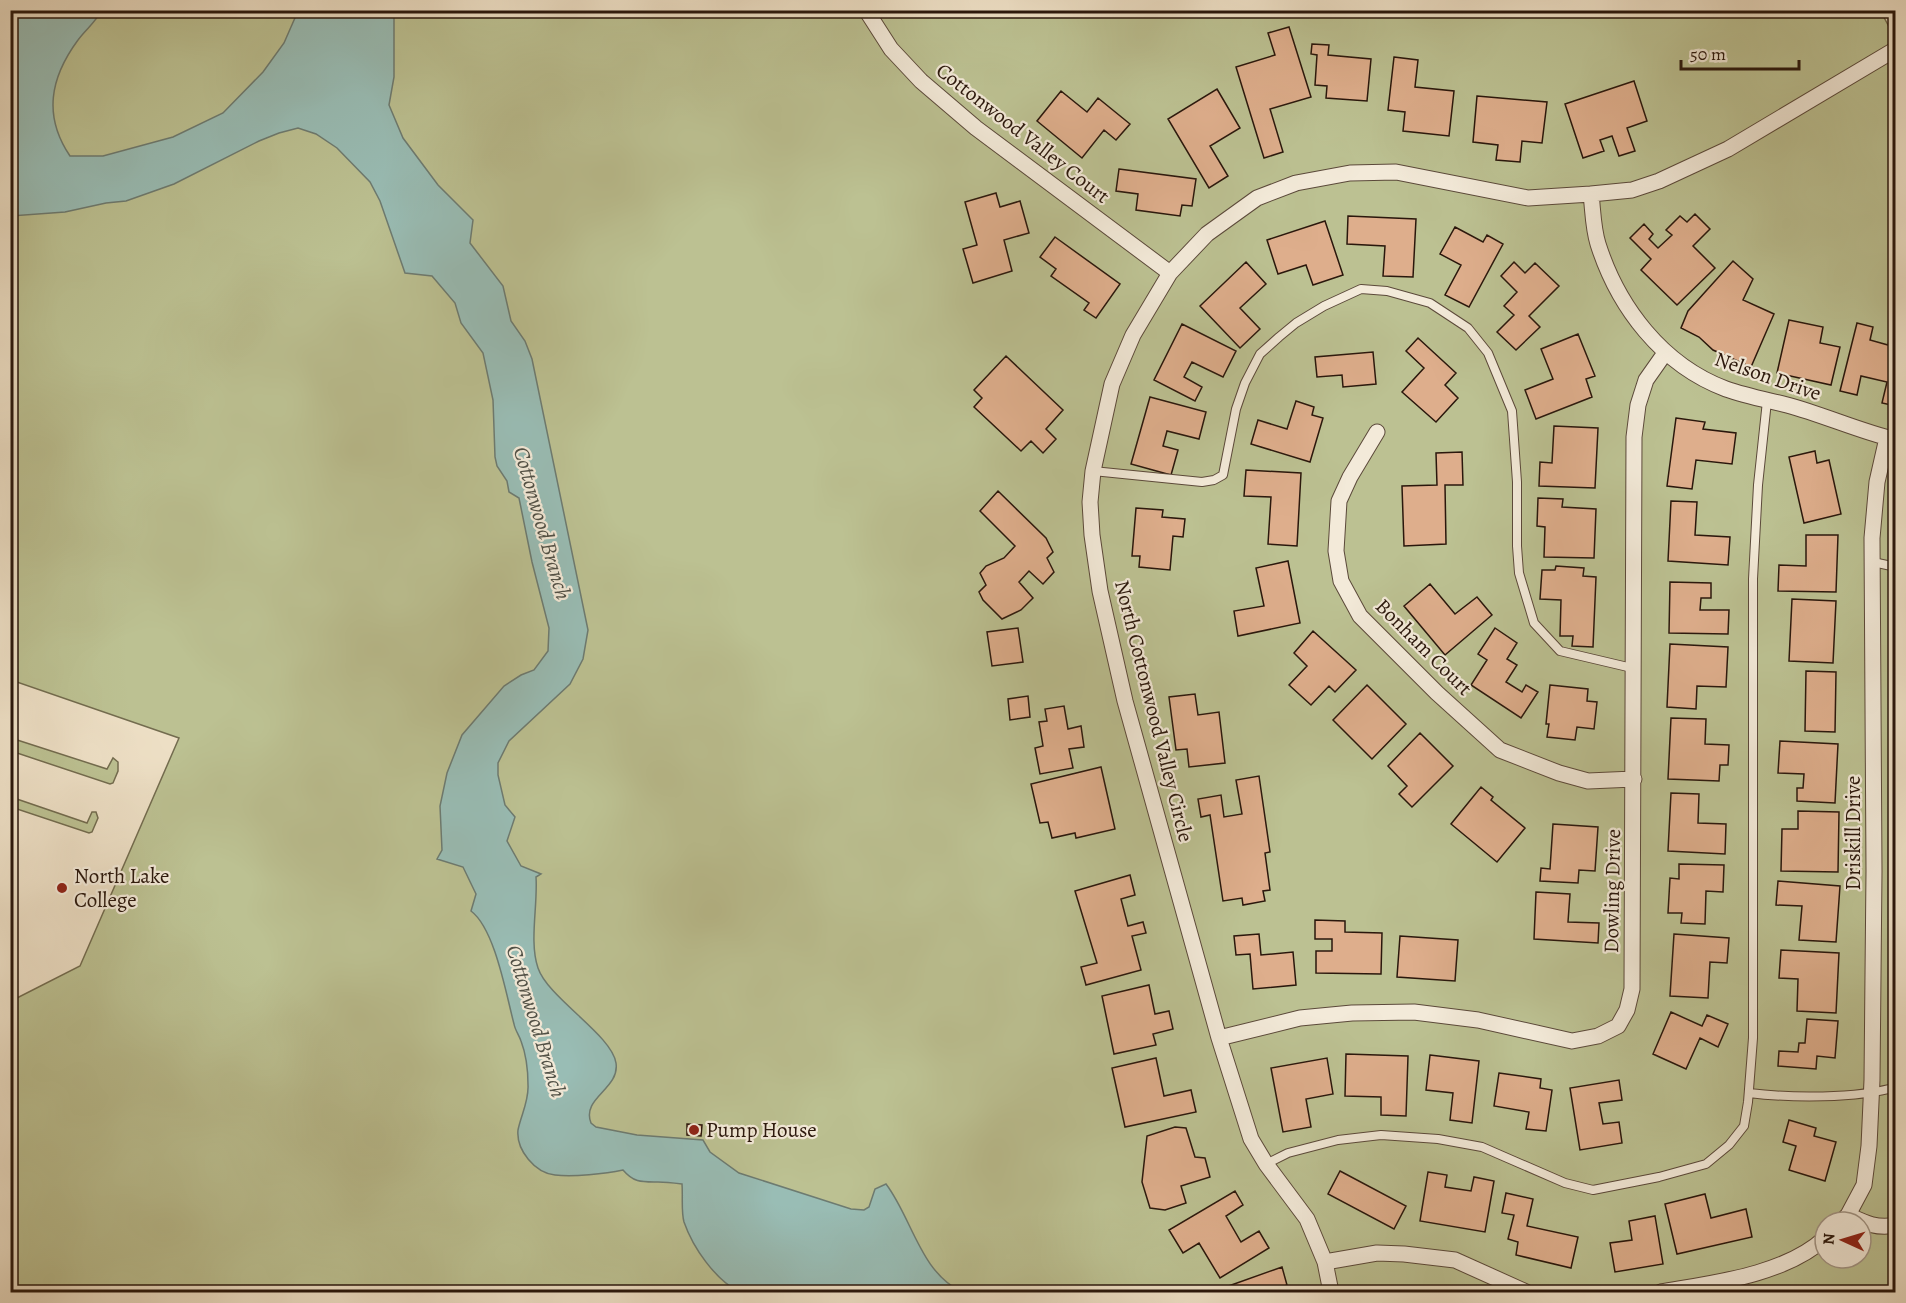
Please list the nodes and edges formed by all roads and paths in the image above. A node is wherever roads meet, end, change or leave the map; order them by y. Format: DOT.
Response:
graph roads {
  1 [pos="866,10"];
  2 [pos="1896,49"];
  3 [pos="1591,194"];
  4 [pos="1170,273"];
  5 [pos="1665,353"];
  6 [pos="1767,401"];
  7 [pos="1377,432"];
  8 [pos="1891,439"];
  9 [pos="1093,471"];
  10 [pos="1873,562"];
  11 [pos="1896,567"];
  12 [pos="1632,668"];
  13 [pos="1634,779"];
  14 [pos="1219,1038"];
  15 [pos="1896,1087"];
  16 [pos="1872,1091"];
  17 [pos="1749,1093"];
  18 [pos="1266,1164"];
  19 [pos="1850,1210"];
  20 [pos="1896,1225"];
  21 [pos="1873,1226"];
  22 [pos="1813,1248"];
  23 [pos="1325,1262"];
  24 [pos="1331,1293"];
  25 [pos="1526,1293"];
  26 [pos="1660,1293"];
  1 -- 4 [label="street, Cottonwood Valley Court"];
  2 -- 3 [label="street, North Cottonwood Valley Circle"];
  3 -- 4 [label="street, North Cottonwood Valley Circle"];
  3 -- 5 [label="street, Nelson Drive"];
  4 -- 9 [label="street, North Cottonwood Valley Circle"];
  5 -- 6 [label="street, Nelson Drive"];
  5 -- 12 [label="street, Dowling Drive"];
  6 -- 8 [label="street, Nelson Drive"];
  6 -- 17 [label="lane"];
  7 -- 13 [label="street, Bonham Court"];
  8 -- 10 [label="street, Driskill Drive"];
  9 -- 12 [label="lane"];
  9 -- 14 [label="street, North Cottonwood Valley Circle"];
  10 -- 11 [label="lane"];
  10 -- 16 [label="street, Driskill Drive"];
  12 -- 13 [label="street, Dowling Drive"];
  13 -- 14 [label="street, Dowling Drive"];
  14 -- 18 [label="street, North Cottonwood Valley Circle"];
  15 -- 16 [label="lane"];
  16 -- 17 [label="lane"];
  16 -- 19 [label="street, Driskill Drive"];
  17 -- 18 [label="lane"];
  18 -- 23 [label="street, North Cottonwood Valley Circle"];
  20 -- 21 [label="street"];
  22 -- 26 [label="street"];
  23 -- 24 [label="street, North Cottonwood Valley Circle"];
  23 -- 25 [label="street"];
}
